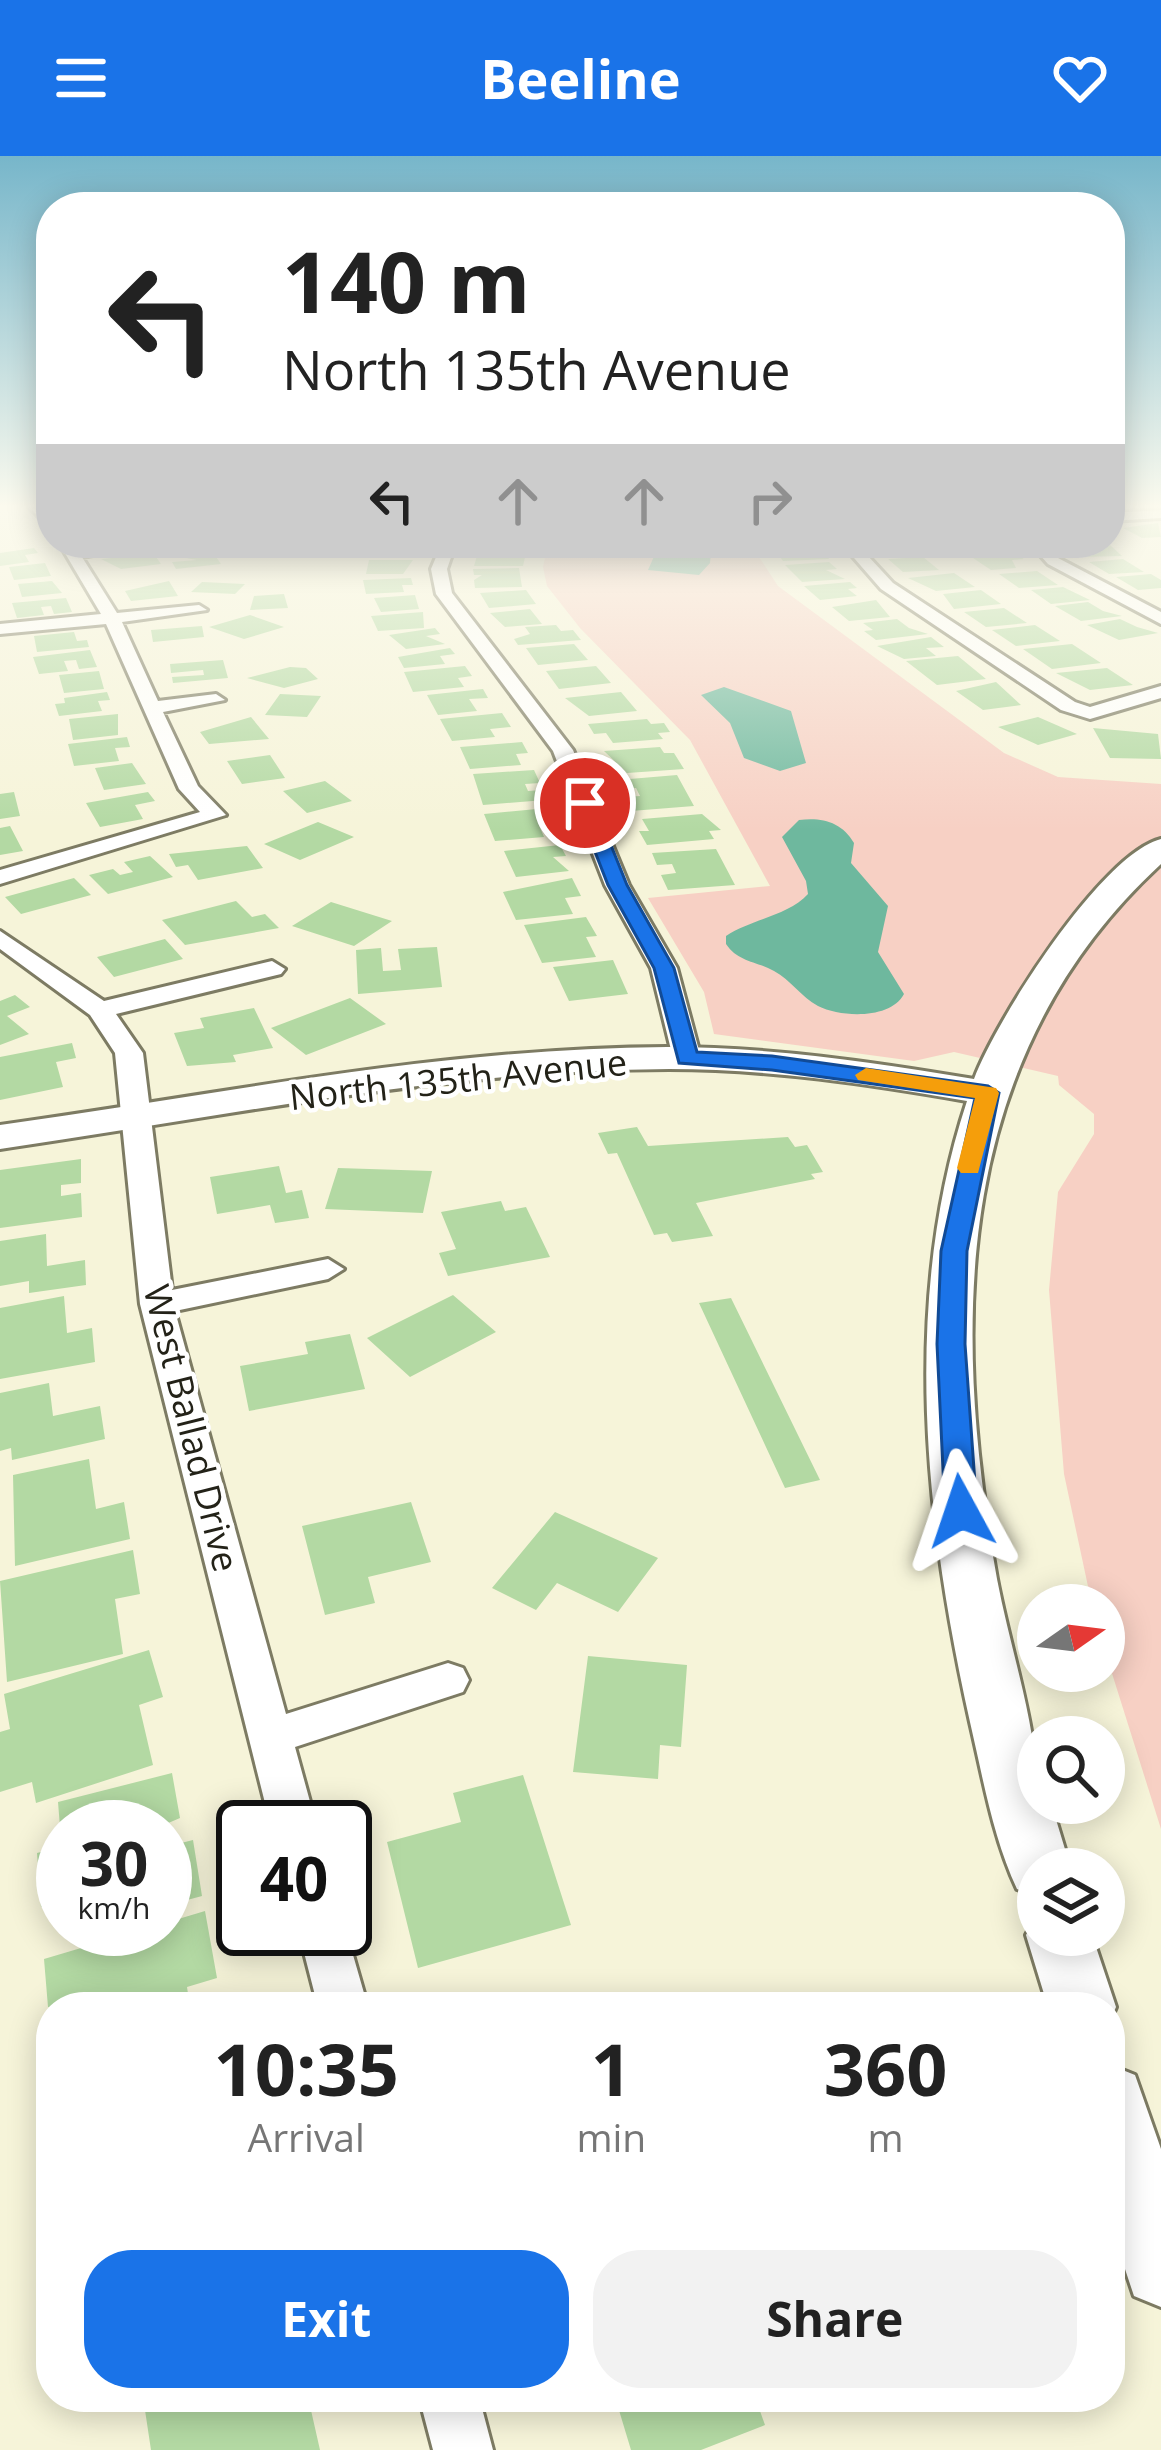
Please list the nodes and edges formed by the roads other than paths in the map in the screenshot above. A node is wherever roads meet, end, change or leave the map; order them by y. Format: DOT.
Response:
graph roads {
  1 [pos="123,616"];
  2 [pos="461,616"];
  3 [pos="932,616"];
  4 [pos="111,617"];
  5 [pos="0,629"];
  6 [pos="1161,692"];
  7 [pos="217,700"];
  8 [pos="154,707"];
  9 [pos="1161,848"];
  10 [pos="0,877"];
  11 [pos="0,938"];
  12 [pos="272,969"];
  13 [pos="100,1010"];
  14 [pos="687,1058"];
  15 [pos="988,1093"];
  16 [pos="136,1118"];
  17 [pos="0,1137"];
  18 [pos="328,1269"];
  19 [pos="157,1304"];
  20 [pos="448,1680"];
  21 [pos="270,1737"];
  22 [pos="287,1800"];
  23 [pos="1033,1848"];
  24 [pos="329,1956"];
  25 [pos="1066,1956"];
  26 [pos="339,1992"];
  27 [pos="1077,1992"];
  28 [pos="1125,2150"];
  29 [pos="1161,2269"];
  30 [pos="453,2412"];
  31 [pos="463,2450"];
  1 -- 4 [label="street"];
  2 -- 14 [label="street"];
  3 -- 6 [label="street"];
  4 -- 5 [label="street"];
  4 -- 8 [label="street"];
  7 -- 8 [label="street"];
  8 -- 10 [label="street"];
  9 -- 15 [label="street"];
  11 -- 13 [label="street, West Ballad Drive"];
  12 -- 13 [label="street"];
  13 -- 16 [label="street, West Ballad Drive"];
  14 -- 15 [label="street, North 135th Avenue"];
  14 -- 16 [label="street, North 135th Avenue"];
  15 -- 23 [label="street"];
  16 -- 17 [label="street, North 135th Avenue"];
  16 -- 19 [label="street, West Ballad Drive"];
  18 -- 19 [label="street"];
  19 -- 21 [label="street, West Ballad Drive"];
  20 -- 21 [label="street"];
  21 -- 22 [label="street, West Ballad Drive"];
  24 -- 26 [label="street"];
  25 -- 27 [label="street"];
  28 -- 29 [label="street"];
  30 -- 31 [label="street"];
}
